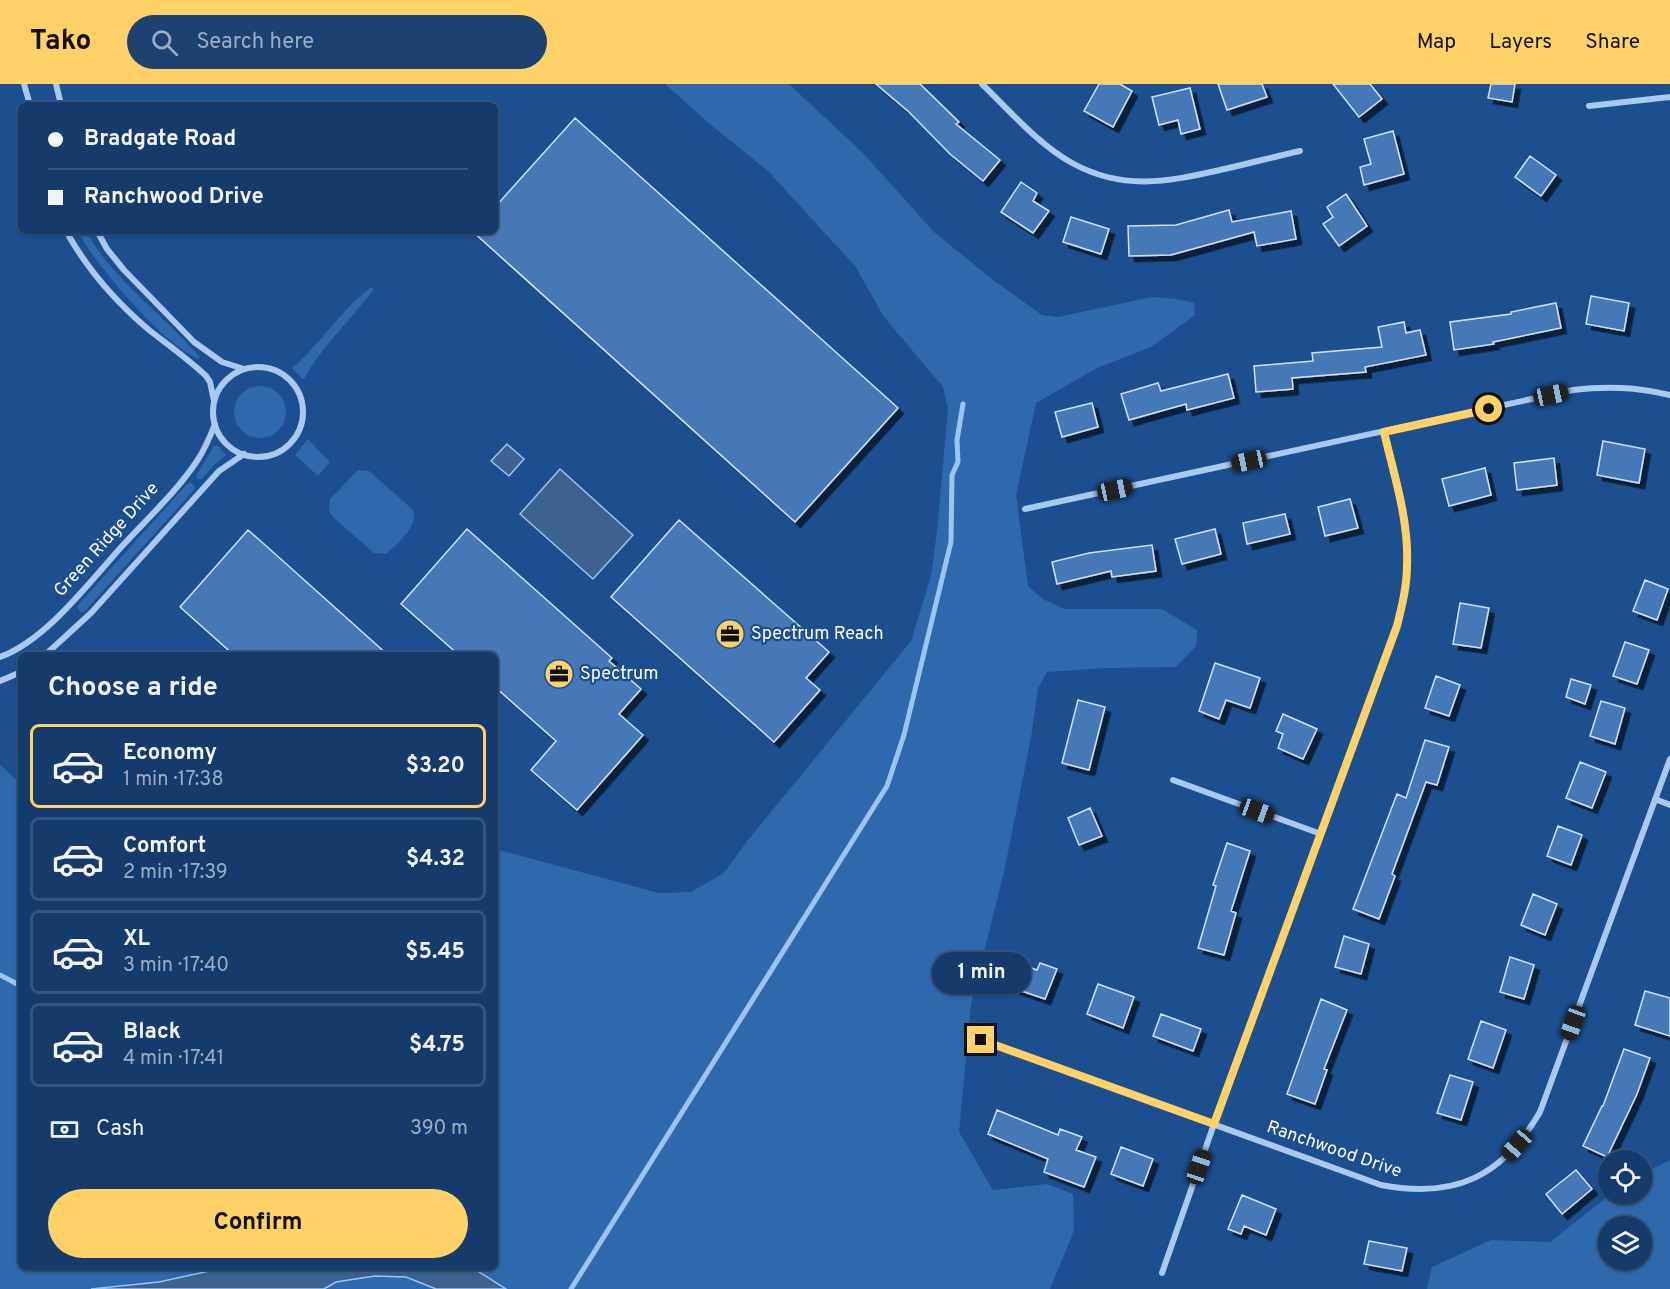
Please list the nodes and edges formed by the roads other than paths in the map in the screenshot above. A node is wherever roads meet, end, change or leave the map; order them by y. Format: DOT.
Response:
graph roads {
  1 [pos="24,84"];
  2 [pos="56,84"];
  3 [pos="982,84"];
  4 [pos="1670,98"];
  5 [pos="29,102"];
  6 [pos="60,102"];
  7 [pos="1589,106"];
  8 [pos="1300,151"];
  9 [pos="68,234"];
  10 [pos="99,234"];
  11 [pos="244,369"];
  12 [pos="1670,395"];
  13 [pos="214,402"];
  14 [pos="215,424"];
  15 [pos="1384,432"];
  16 [pos="244,454"];
  17 [pos="1025,509"];
  18 [pos="48,652"];
  19 [pos="0,657"];
  20 [pos="18,673"];
  21 [pos="0,681"];
  22 [pos="1670,759"];
  23 [pos="1173,780"];
  24 [pos="1655,799"];
  25 [pos="1670,805"];
  26 [pos="1321,834"];
  27 [pos="981,1040"];
  28 [pos="1214,1124"];
  29 [pos="1162,1273"];
  1 -- 5 [label="street"];
  2 -- 6 [label="street"];
  3 -- 8 [label="street"];
  4 -- 7 [label="street"];
  9 -- 13 [label="street"];
  10 -- 11 [label="street"];
  11 -- 13 [label="street"];
  11 -- 16 [label="street"];
  12 -- 15 [label="street"];
  13 -- 14 [label="street"];
  14 -- 16 [label="street"];
  14 -- 19 [label="street, Green Ridge Drive"];
  15 -- 17 [label="street"];
  15 -- 26 [label="street"];
  16 -- 18 [label="street, Green Ridge Drive"];
  20 -- 21 [label="street"];
  22 -- 24 [label="street, Ranchwood Drive"];
  23 -- 26 [label="street"];
  24 -- 25 [label="street"];
  24 -- 28 [label="street, Ranchwood Drive"];
  26 -- 28 [label="street"];
  27 -- 28 [label="street, Ranchwood Drive"];
  28 -- 29 [label="street"];
}
